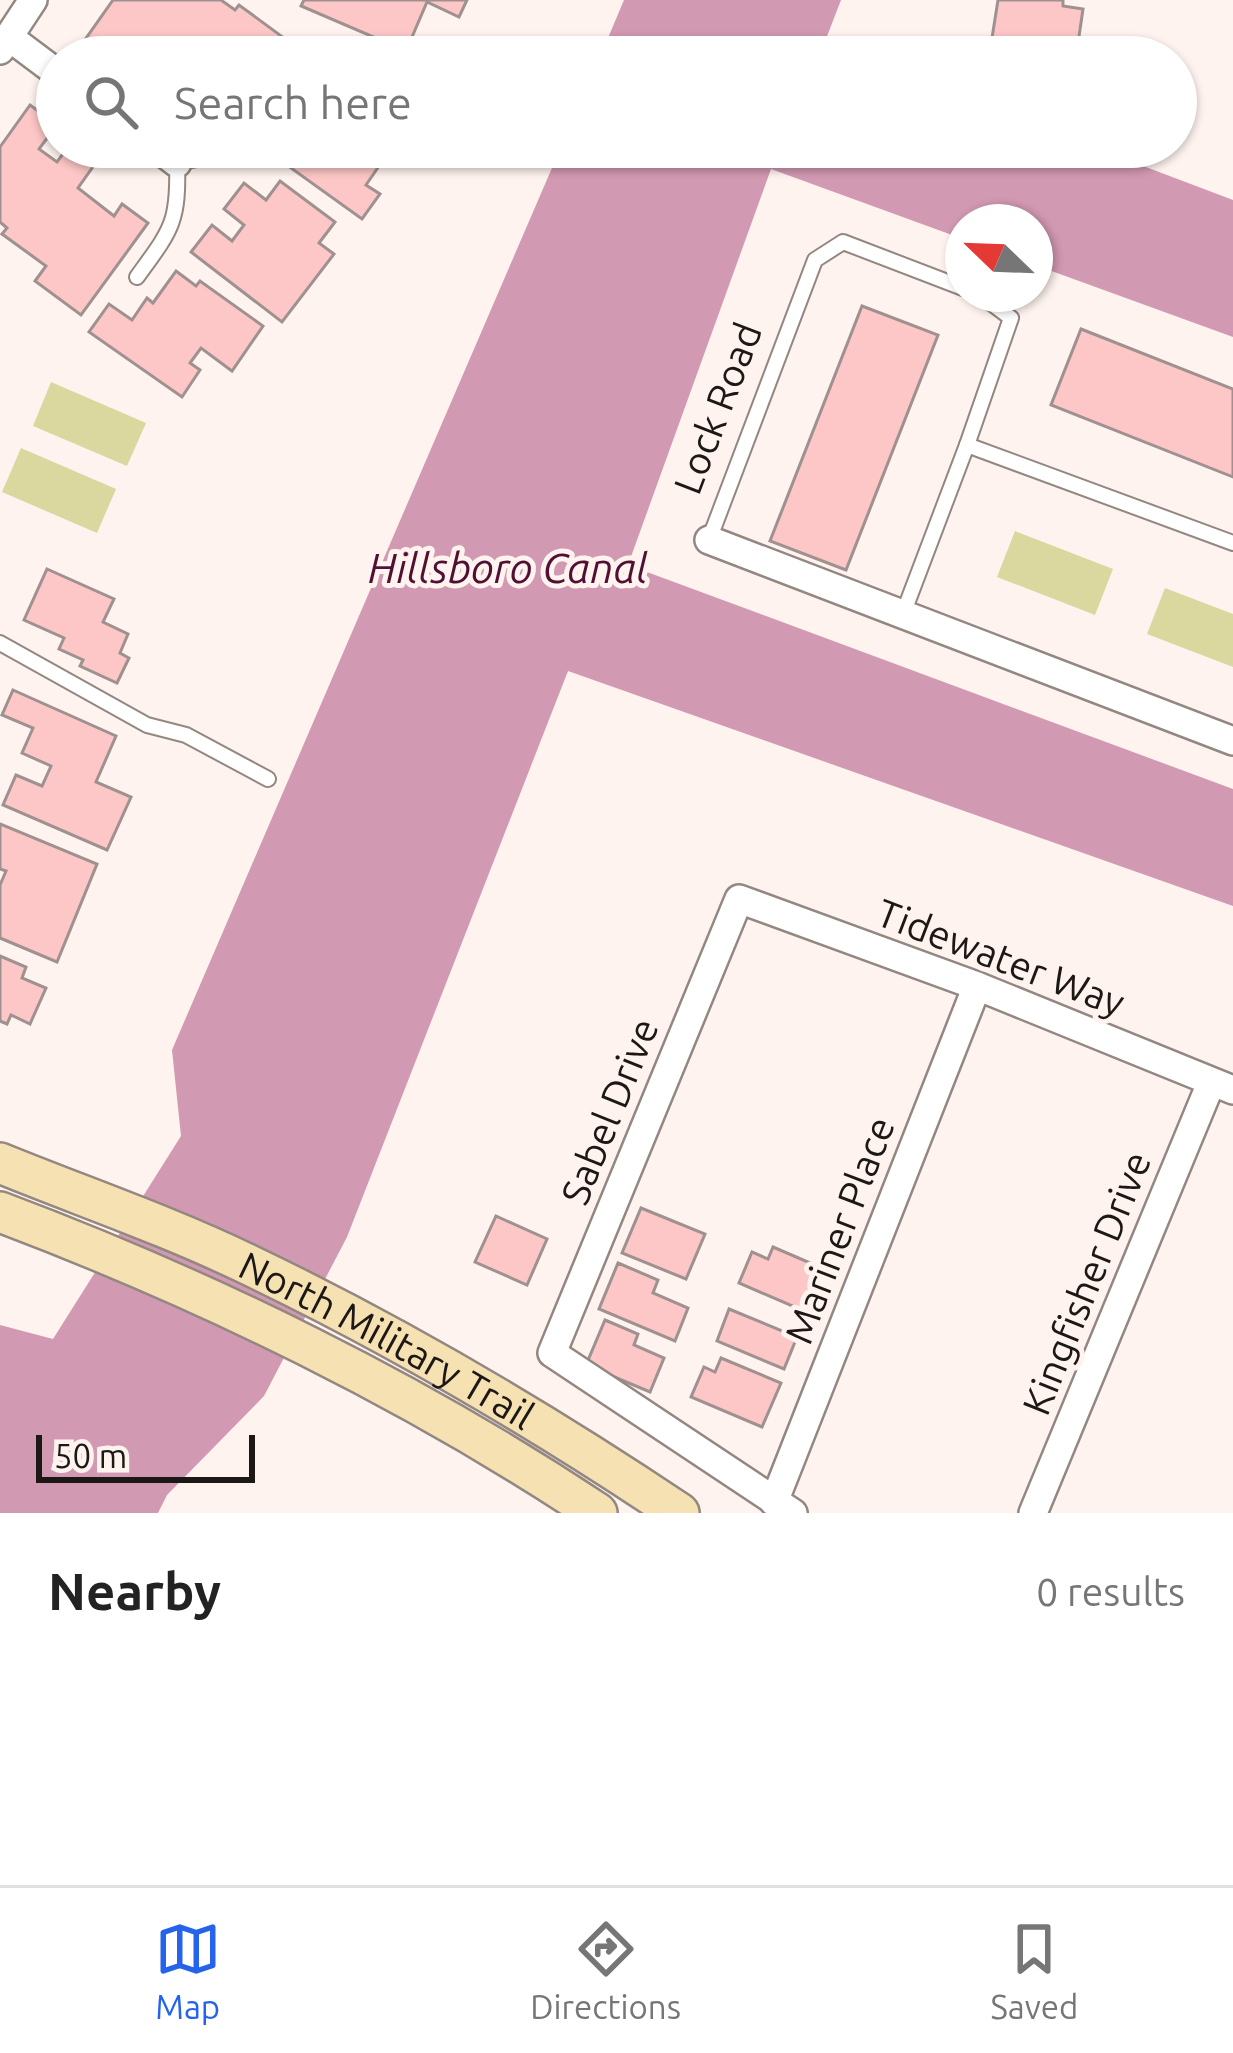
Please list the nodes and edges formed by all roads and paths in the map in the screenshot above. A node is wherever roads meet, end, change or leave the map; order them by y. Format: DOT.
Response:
graph roads {
  1 [pos="33,0"];
  2 [pos="5,44"];
  3 [pos="36,61"];
  4 [pos="169,168"];
  5 [pos="137,278"];
  6 [pos="945,281"];
  7 [pos="1003,312"];
  8 [pos="967,445"];
  9 [pos="709,540"];
  10 [pos="1233,543"];
  11 [pos="903,614"];
  12 [pos="0,643"];
  13 [pos="1233,741"];
  14 [pos="268,779"];
  15 [pos="739,899"];
  16 [pos="977,986"];
  17 [pos="1222,1086"];
  18 [pos="0,1163"];
  19 [pos="0,1212"];
  20 [pos="783,1507"];
  21 [pos="597,1513"];
  22 [pos="679,1513"];
  23 [pos="1033,1513"];
  1 -- 2 [label="street"];
  2 -- 3 [label="street"];
  4 -- 5 [label="lane"];
  6 -- 9 [label="lane, Lock Road"];
  7 -- 8 [label="lane"];
  8 -- 10 [label="lane"];
  8 -- 11 [label="lane"];
  9 -- 11 [label="street, Lock Road"];
  11 -- 13 [label="street, Lock Road"];
  12 -- 14 [label="lane"];
  15 -- 16 [label="street, Tidewater Way"];
  15 -- 20 [label="street, Sabel Drive"];
  16 -- 17 [label="street, Tidewater Way"];
  16 -- 20 [label="street, Mariner Place"];
  17 -- 23 [label="street, Kingfisher Drive"];
  18 -- 22 [label="street, North Military Trail"];
  19 -- 21 [label="street, North Military Trail"];
}
